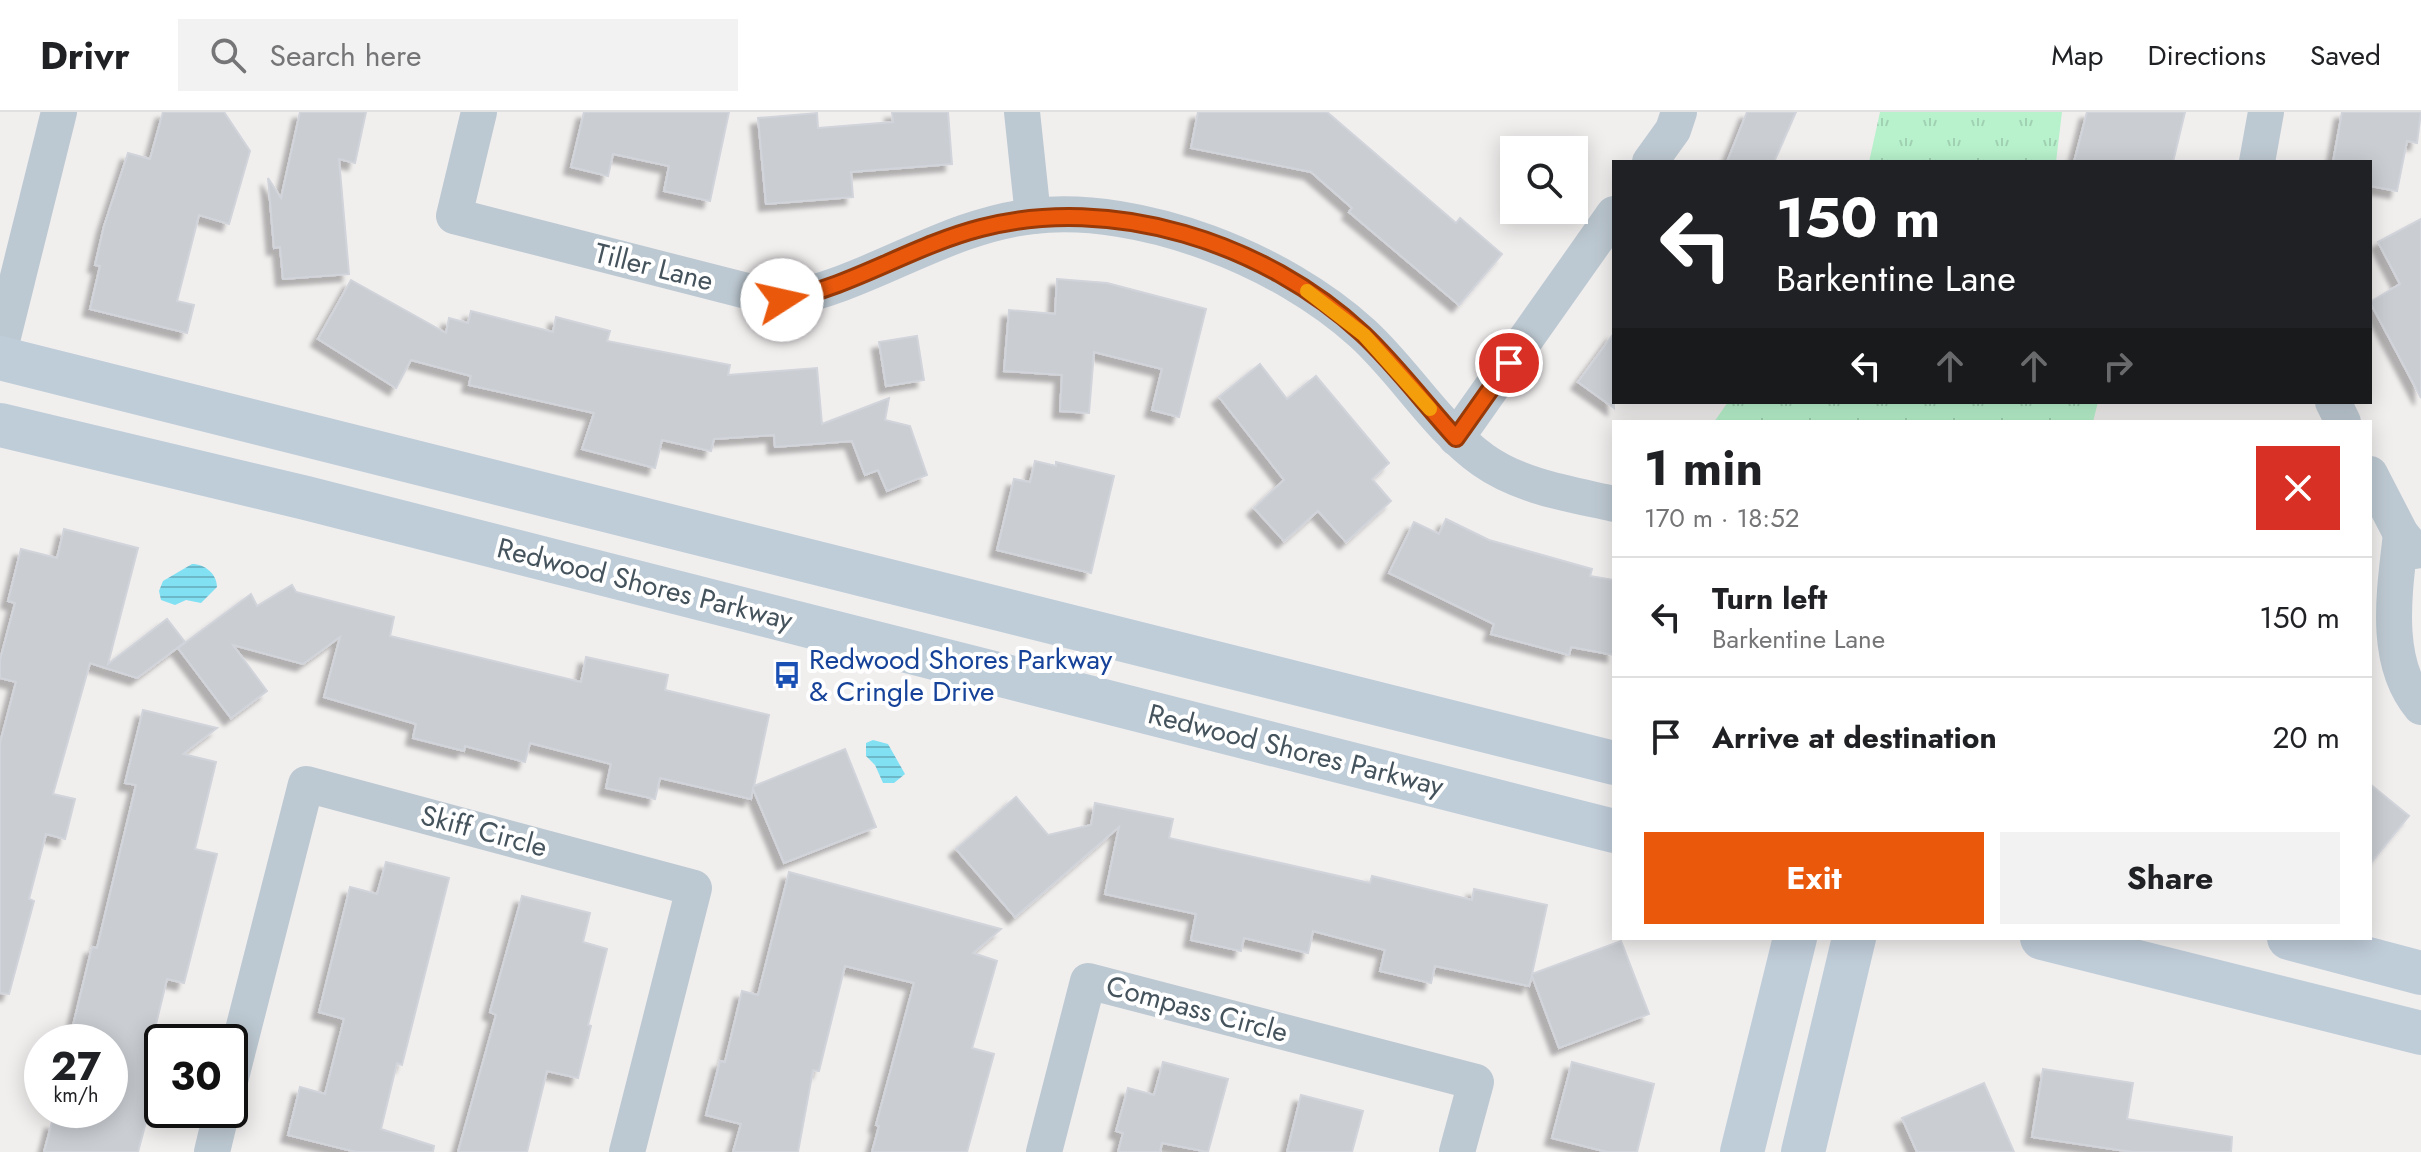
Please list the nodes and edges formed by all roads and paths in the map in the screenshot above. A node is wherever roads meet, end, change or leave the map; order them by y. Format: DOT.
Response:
graph roads {
  1 [pos="59,112"];
  2 [pos="479,112"];
  3 [pos="1022,112"];
  4 [pos="1679,112"];
  5 [pos="2266,112"];
  6 [pos="1651,160"];
  7 [pos="2257,160"];
  8 [pos="1033,216"];
  9 [pos="1612,217"];
  10 [pos="0,349"];
  11 [pos="0,358"];
  12 [pos="0,425"];
  13 [pos="1456,438"];
  14 [pos="2372,477"];
  15 [pos="1612,504"];
  16 [pos="2414,539"];
  17 [pos="2372,550"];
  18 [pos="2421,707"];
  19 [pos="1612,762"];
  20 [pos="1612,830"];
  21 [pos="1795,940"];
  22 [pos="1854,940"];
  23 [pos="2050,940"];
  24 [pos="2297,940"];
  25 [pos="2421,973"];
  26 [pos="245,1024"];
  27 [pos="2421,1033"];
  28 [pos="218,1128"];
  29 [pos="212,1152"];
  30 [pos="627,1152"];
  31 [pos="1044,1152"];
  32 [pos="1457,1152"];
  33 [pos="1742,1152"];
  34 [pos="1803,1152"];
  1 -- 10 [label="street"];
  2 -- 8 [label="street, Tiller Lane"];
  3 -- 8 [label="street"];
  4 -- 6 [label="street"];
  5 -- 7 [label="street"];
  8 -- 13 [label="street, Tiller Lane"];
  9 -- 13 [label="street"];
  11 -- 19 [label="main road"];
  12 -- 20 [label="main road, Redwood Shores Parkway"];
  13 -- 15 [label="street, Tiller Lane"];
  14 -- 16 [label="street"];
  16 -- 17 [label="street"];
  16 -- 18 [label="street"];
  21 -- 33 [label="main road"];
  22 -- 34 [label="main road"];
  23 -- 27 [label="main road"];
  24 -- 25 [label="main road"];
  26 -- 30 [label="street, Skiff Circle"];
  28 -- 29 [label="street"];
  31 -- 32 [label="street, Compass Circle"];
}
